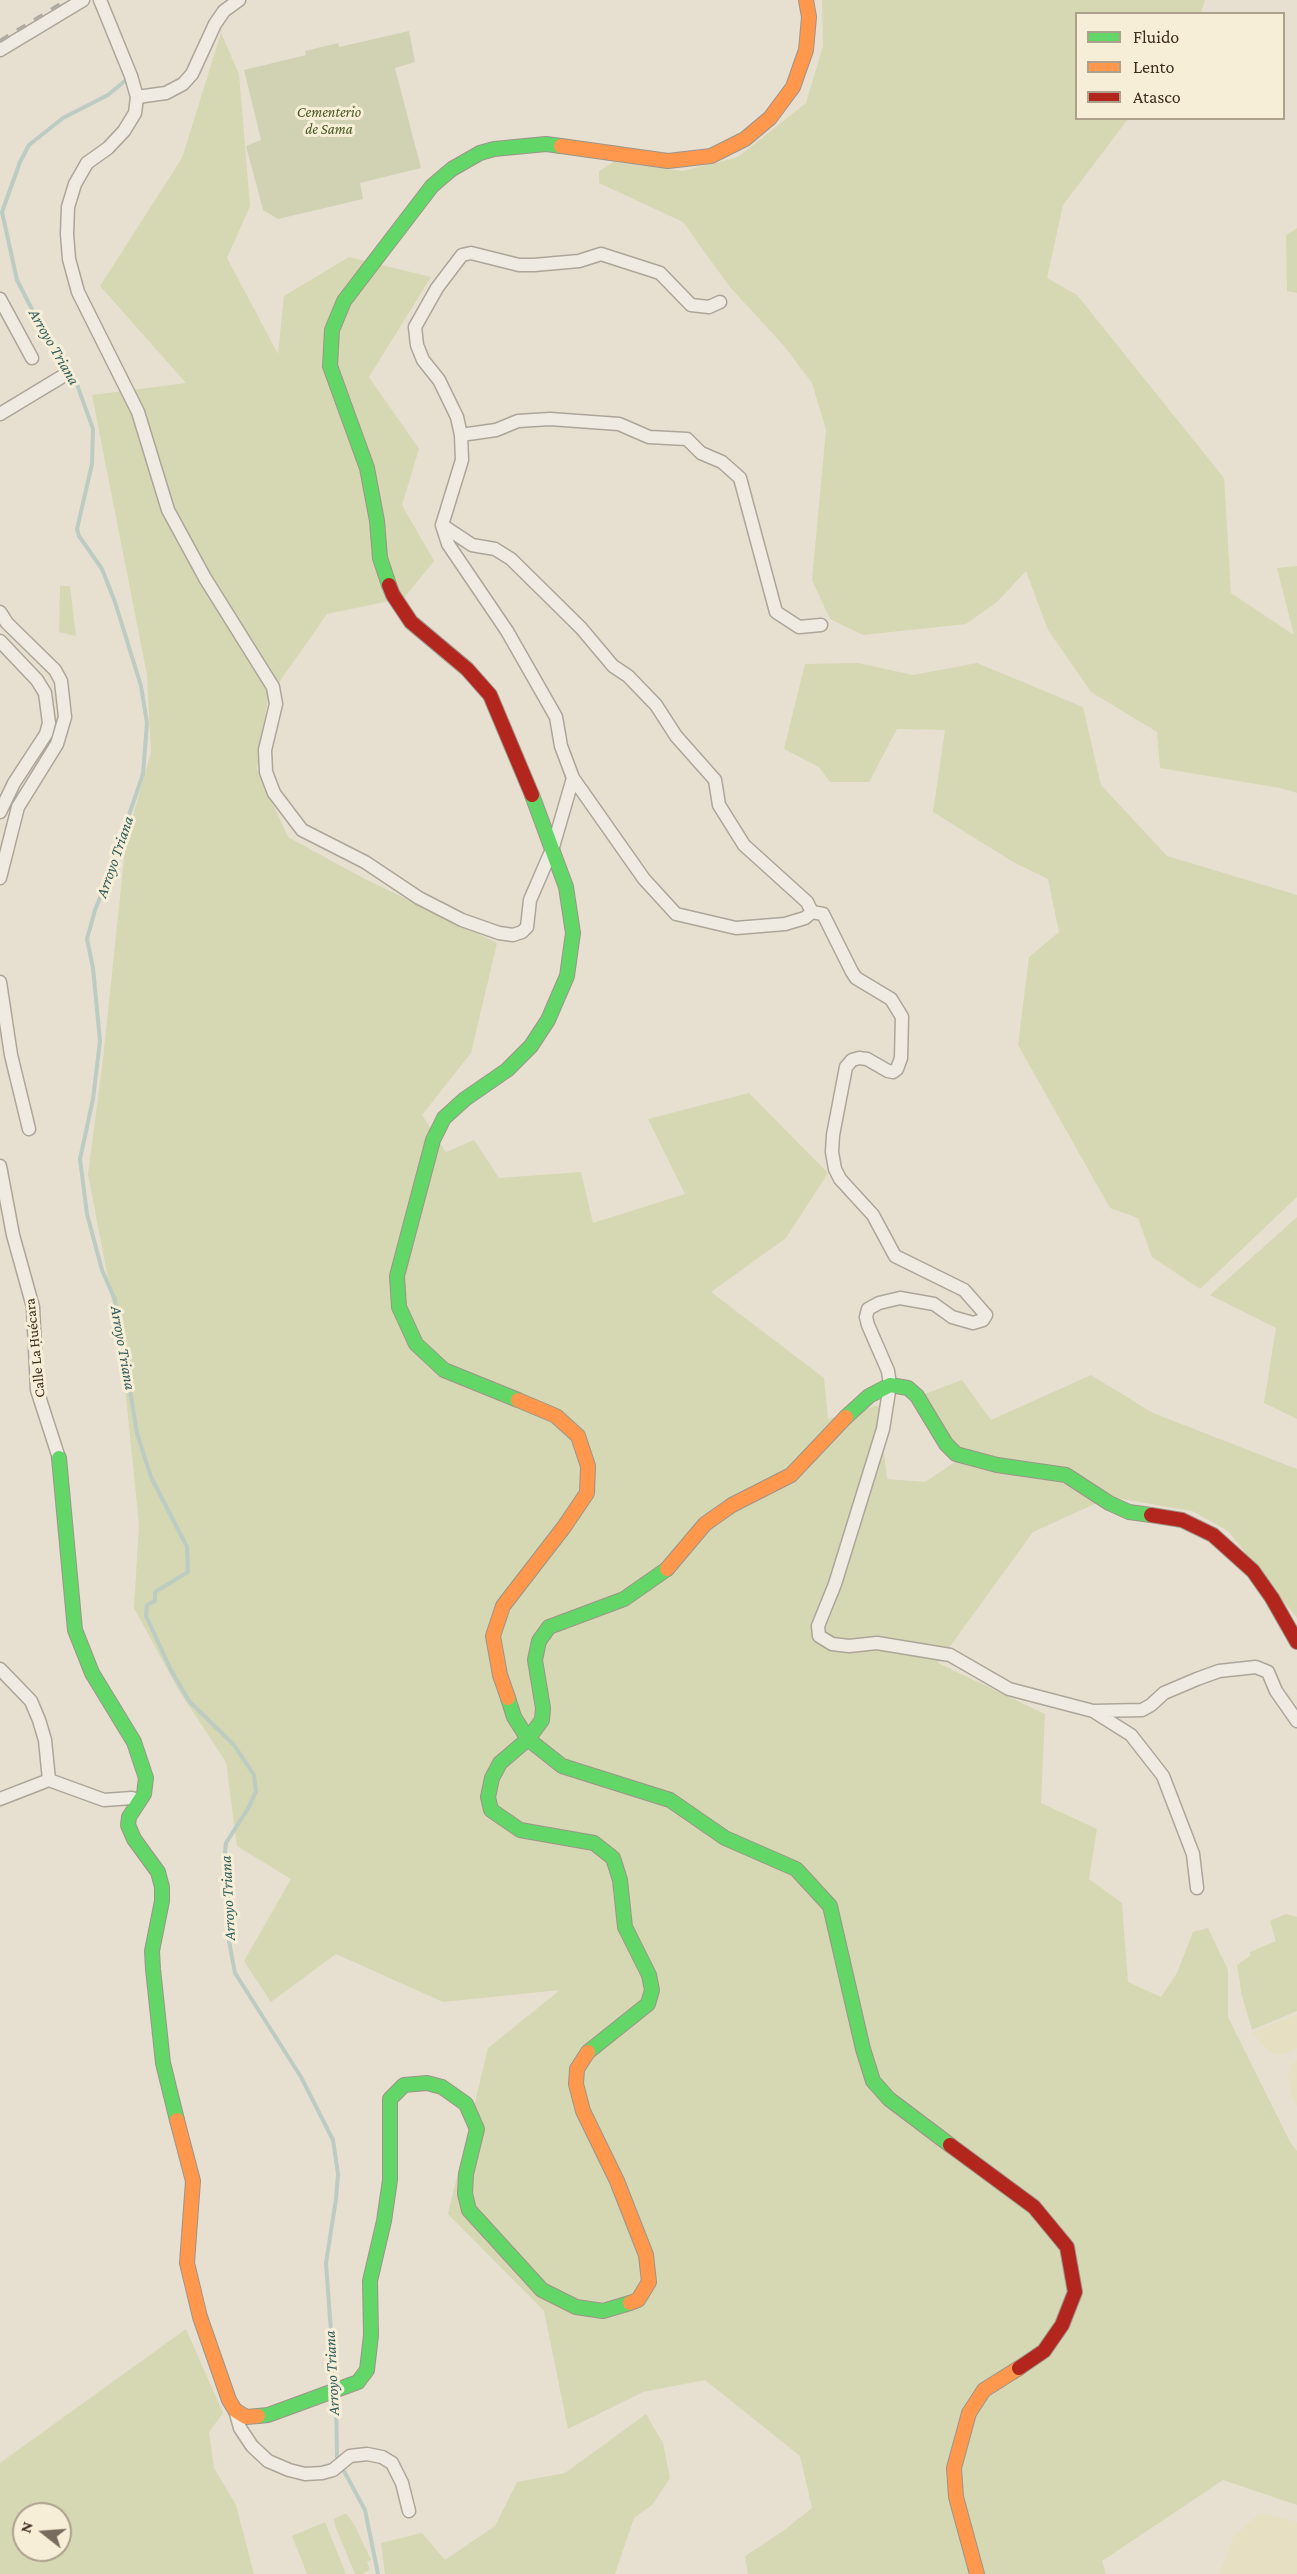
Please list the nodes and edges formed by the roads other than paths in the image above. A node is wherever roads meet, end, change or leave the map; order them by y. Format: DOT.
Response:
graph roads {
  1 [pos="83,0"];
  2 [pos="238,0"];
  3 [pos="806,0"];
  4 [pos="103,1"];
  5 [pos="0,50"];
  6 [pos="137,97"];
  7 [pos="0,299"];
  8 [pos="720,302"];
  9 [pos="32,358"];
  10 [pos="63,376"];
  11 [pos="0,414"];
  12 [pos="461,435"];
  13 [pos="442,525"];
  14 [pos="0,612"];
  15 [pos="821,625"];
  16 [pos="0,641"];
  17 [pos="573,778"];
  18 [pos="0,812"];
  19 [pos="553,847"];
  20 [pos="0,878"];
  21 [pos="812,912"];
  22 [pos="0,982"];
  23 [pos="29,1129"];
  24 [pos="0,1166"];
  25 [pos="890,1385"];
  26 [pos="59,1458"];
  27 [pos="1297,1642"];
  28 [pos="0,1669"];
  29 [pos="1092,1711"];
  30 [pos="1297,1721"];
  31 [pos="528,1738"];
  32 [pos="49,1780"];
  33 [pos="0,1799"];
  34 [pos="139,1801"];
  35 [pos="1197,1888"];
  36 [pos="235,2410"];
  37 [pos="409,2511"];
  38 [pos="977,2574"];
  1 -- 5 [label="street"];
  2 -- 6 [label="street"];
  3 -- 19 [label="street"];
  4 -- 6 [label="street"];
  6 -- 19 [label="street"];
  7 -- 9 [label="street"];
  8 -- 12 [label="street"];
  10 -- 11 [label="street"];
  12 -- 13 [label="street"];
  12 -- 15 [label="street"];
  13 -- 17 [label="street"];
  13 -- 21 [label="street"];
  14 -- 20 [label="street"];
  16 -- 18 [label="street"];
  17 -- 19 [label="street"];
  17 -- 21 [label="street"];
  19 -- 31 [label="street"];
  21 -- 25 [label="street"];
  22 -- 23 [label="street"];
  24 -- 26 [label="street, Calle La Ḥuécara"];
  25 -- 27 [label="street"];
  25 -- 29 [label="street"];
  25 -- 31 [label="street"];
  26 -- 34 [label="street"];
  28 -- 32 [label="street"];
  29 -- 30 [label="street"];
  29 -- 35 [label="street"];
  31 -- 36 [label="street"];
  31 -- 38 [label="street"];
  32 -- 33 [label="street"];
  32 -- 34 [label="street"];
  34 -- 36 [label="street"];
  36 -- 37 [label="street"];
}
